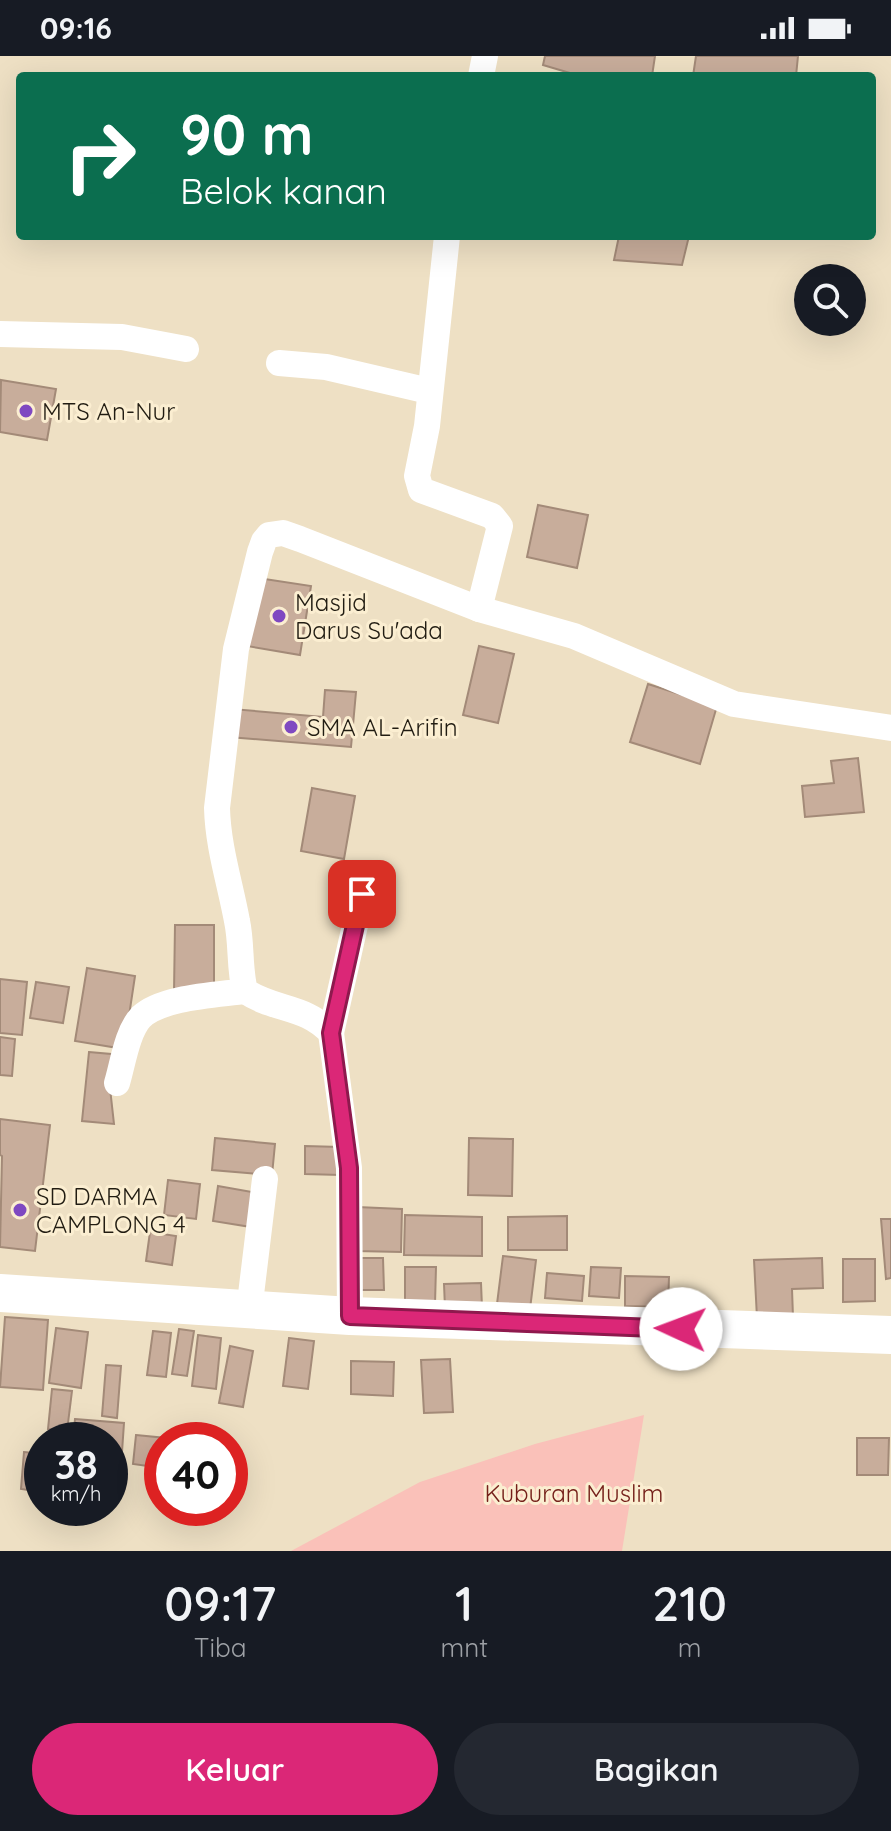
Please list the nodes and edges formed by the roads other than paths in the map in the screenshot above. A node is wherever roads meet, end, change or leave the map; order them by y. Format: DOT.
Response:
graph roads {
  1 [pos="447,240"];
  2 [pos="0,334"];
  3 [pos="186,349"];
  4 [pos="279,363"];
  5 [pos="429,391"];
  6 [pos="479,609"];
  7 [pos="891,728"];
  8 [pos="362,894"];
  9 [pos="245,991"];
  10 [pos="331,1033"];
  11 [pos="117,1083"];
  12 [pos="265,1179"];
  13 [pos="0,1293"];
  14 [pos="249,1311"];
  15 [pos="350,1316"];
  16 [pos="891,1335"];
  1 -- 5 [label="street"];
  2 -- 3 [label="street"];
  4 -- 5 [label="street"];
  5 -- 6 [label="street"];
  6 -- 7 [label="street"];
  6 -- 9 [label="street"];
  8 -- 10 [label="street"];
  9 -- 10 [label="street"];
  9 -- 11 [label="street"];
  10 -- 15 [label="street"];
  12 -- 14 [label="street"];
  13 -- 14 [label="street"];
  14 -- 15 [label="street"];
  15 -- 16 [label="street"];
}
